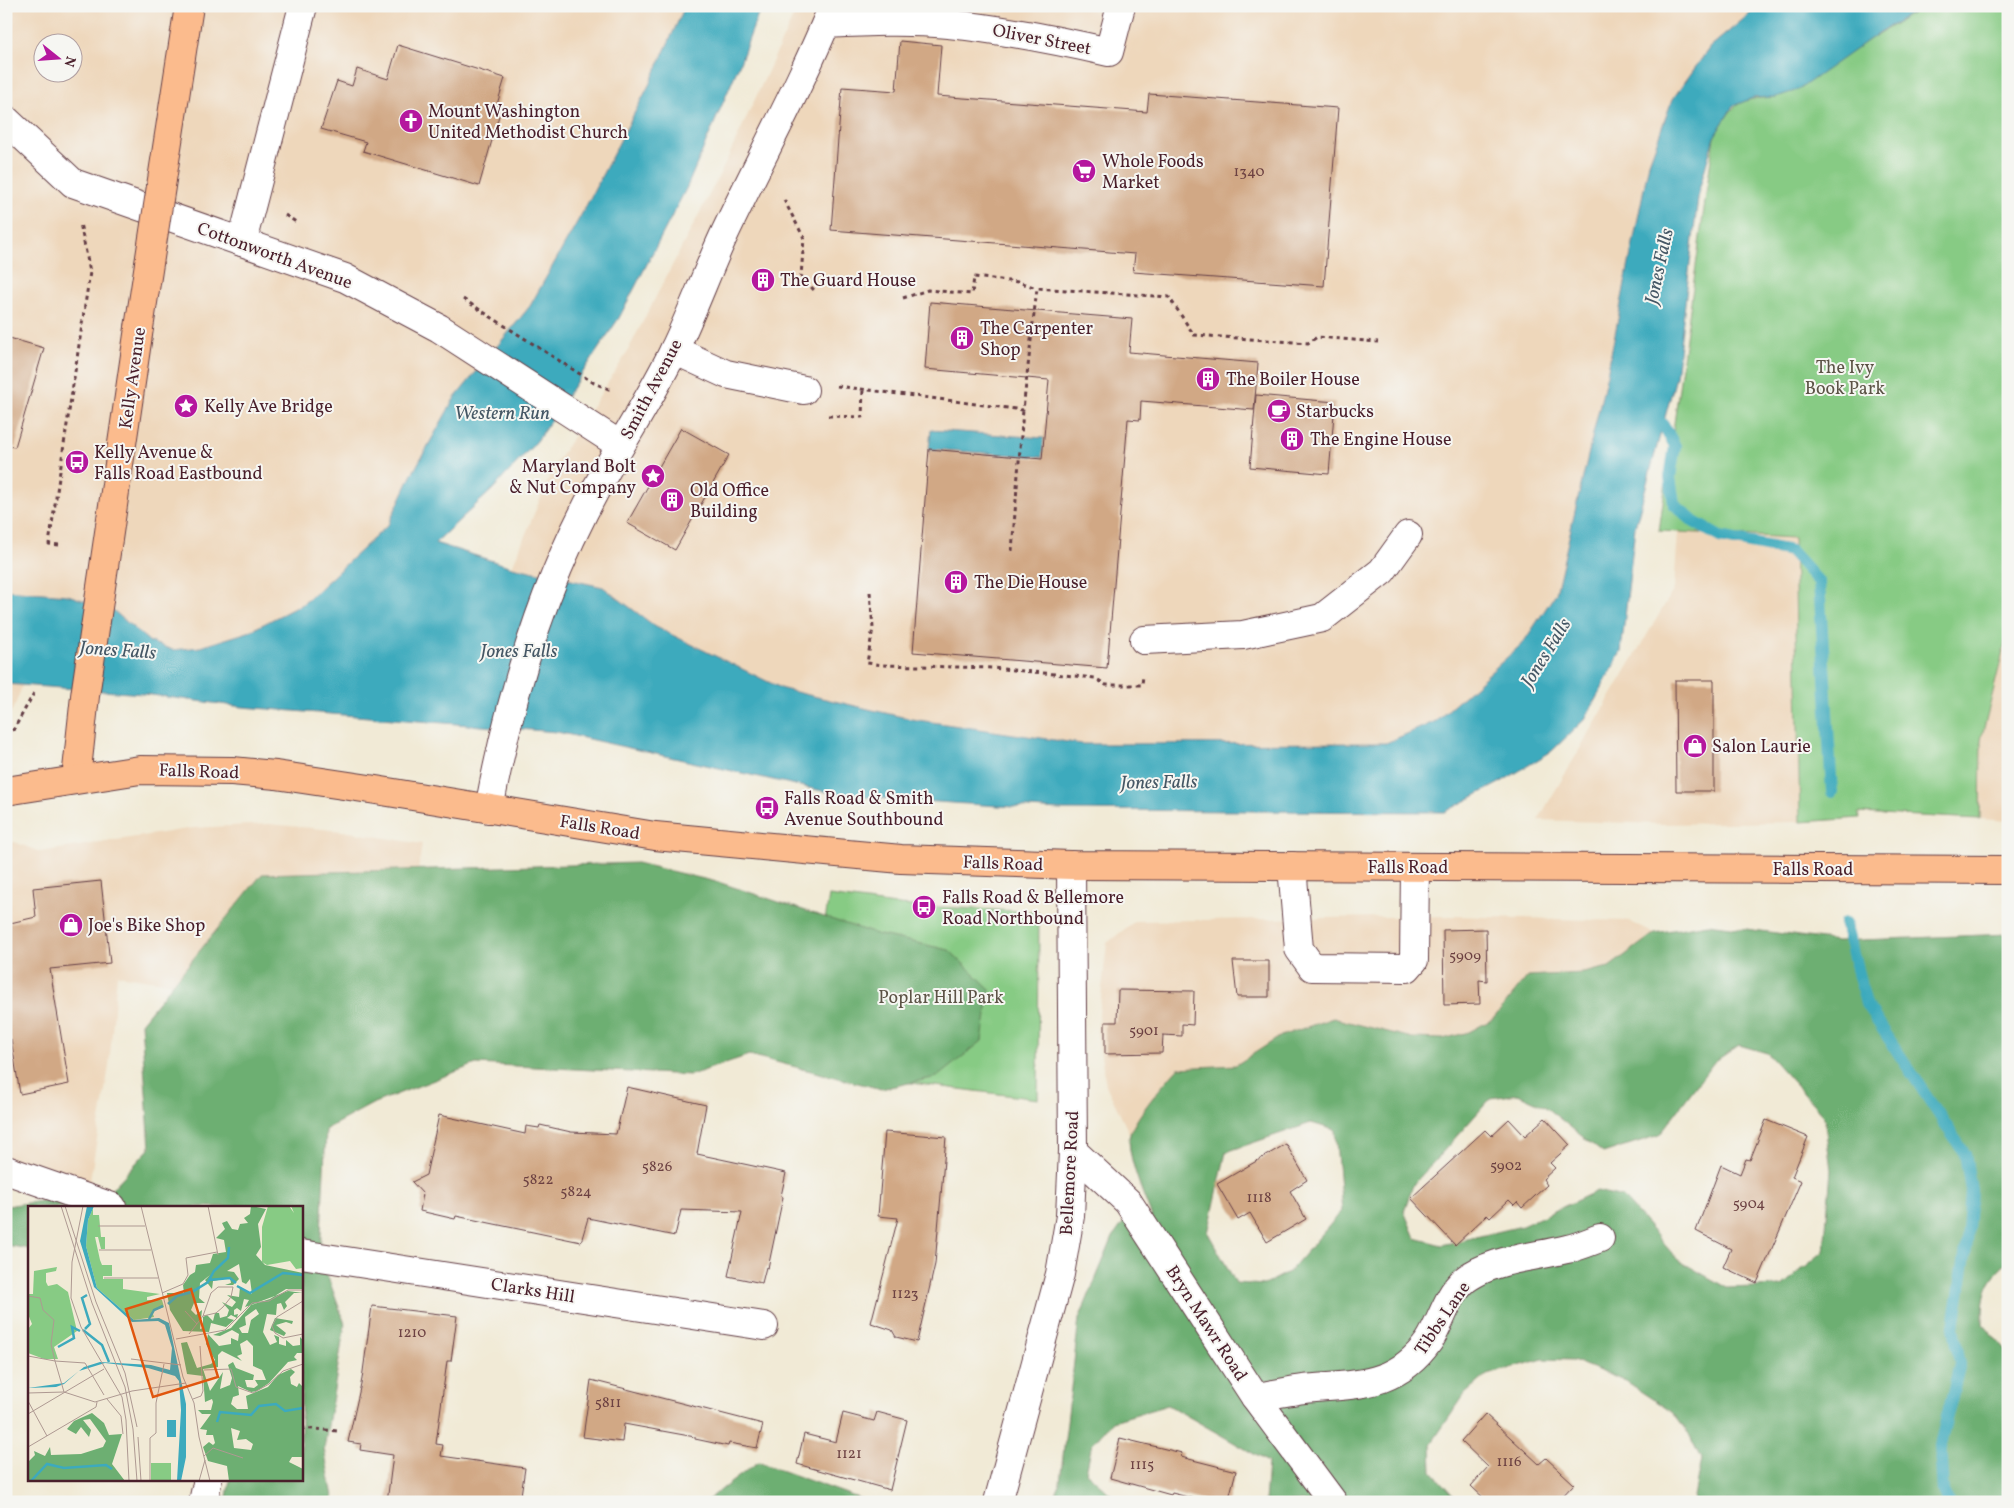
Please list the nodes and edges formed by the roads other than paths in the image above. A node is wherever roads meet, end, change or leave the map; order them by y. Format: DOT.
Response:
graph roads {
  1 [pos="189,6"];
  2 [pos="303,6"];
  3 [pos="1121,6"];
  4 [pos="830,15"];
  5 [pos="6,120"];
  6 [pos="242,242"];
  7 [pos="674,350"];
  8 [pos="804,390"];
  9 [pos="620,445"];
  10 [pos="1408,536"];
  11 [pos="1144,640"];
  12 [pos="76,779"];
  13 [pos="6,791"];
  14 [pos="489,809"];
  15 [pos="1071,865"];
  16 [pos="1292,866"];
  17 [pos="1415,867"];
  18 [pos="2008,870"];
  19 [pos="1073,1151"];
  20 [pos="6,1170"];
  21 [pos="109,1206"];
  22 [pos="1600,1238"];
  23 [pos="302,1254"];
  24 [pos="764,1326"];
  25 [pos="1255,1398"];
  26 [pos="208,1480"];
  27 [pos="203,1502"];
  28 [pos="998,1502"];
  29 [pos="1333,1502"];
  1 -- 12 [label="main road, Kelly Avenue, bridge"];
  2 -- 6 [label="street"];
  3 -- 4 [label="street, Oliver Street"];
  4 -- 7 [label="street, Smith Avenue"];
  5 -- 6 [label="street, Cottonworth Avenue"];
  6 -- 9 [label="street, Cottonworth Avenue"];
  7 -- 8 [label="street"];
  7 -- 9 [label="street, Smith Avenue"];
  9 -- 14 [label="street, Smith Avenue"];
  10 -- 11 [label="street"];
  12 -- 13 [label="main road, Falls Road"];
  12 -- 14 [label="main road, Falls Road"];
  14 -- 15 [label="main road, Falls Road"];
  15 -- 16 [label="main road, Falls Road"];
  15 -- 19 [label="street, Bellemore Road"];
  16 -- 17 [label="main road, Falls Road"];
  16 -- 17 [label="street"];
  17 -- 18 [label="main road, Falls Road"];
  19 -- 25 [label="street, Bryn Mawr Road"];
  19 -- 28 [label="street, Bellemore Road"];
  20 -- 21 [label="street"];
  22 -- 25 [label="street, Tibbs Lane"];
  23 -- 24 [label="street, Clarks Hill"];
  25 -- 29 [label="street, Bryn Mawr Road"];
  26 -- 27 [label="street"];
}
